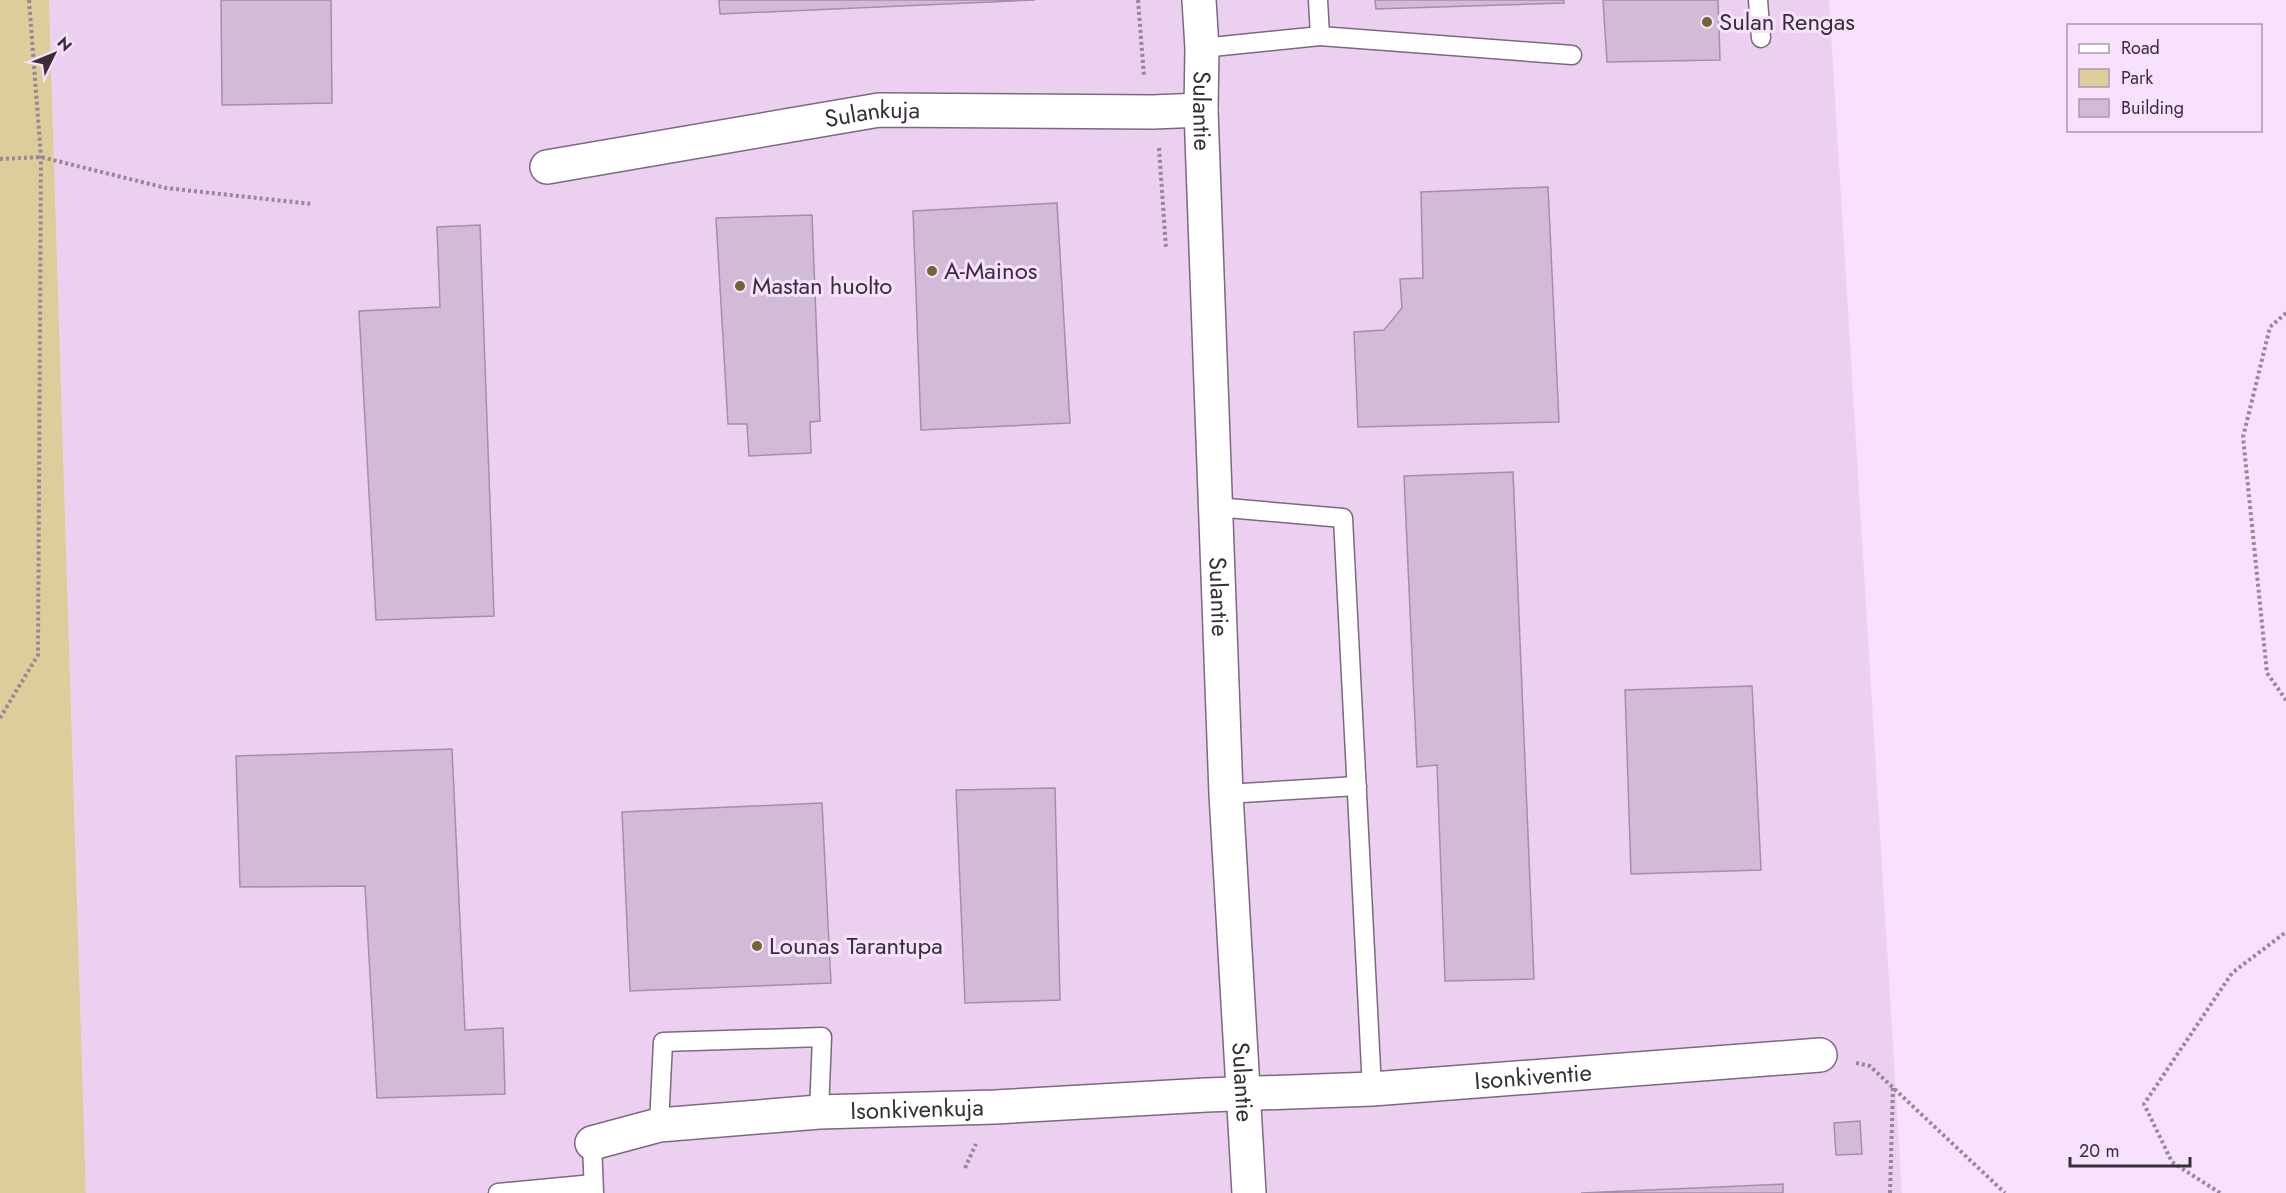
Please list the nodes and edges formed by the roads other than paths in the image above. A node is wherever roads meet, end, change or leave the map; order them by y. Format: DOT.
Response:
graph roads {
  1 [pos="1199,0"];
  2 [pos="1318,0"];
  3 [pos="1758,0"];
  4 [pos="1320,36"];
  5 [pos="1761,38"];
  6 [pos="1202,48"];
  7 [pos="1572,55"];
  8 [pos="1201,110"];
  9 [pos="547,167"];
  10 [pos="1216,507"];
  11 [pos="1357,786"];
  12 [pos="1226,794"];
  13 [pos="1820,1055"];
  14 [pos="1372,1089"];
  15 [pos="1245,1094"];
  16 [pos="819,1112"];
  17 [pos="659,1125"];
  18 [pos="592,1143"];
  19 [pos="594,1188"];
  20 [pos="498,1193"];
  21 [pos="1250,1193"];
  1 -- 6 [label="street, Sulantie"];
  2 -- 4 [label="lane"];
  3 -- 5 [label="lane"];
  4 -- 6 [label="lane"];
  4 -- 7 [label="lane"];
  6 -- 8 [label="street, Sulantie"];
  8 -- 9 [label="street, Sulankuja"];
  8 -- 10 [label="street, Sulantie"];
  10 -- 11 [label="lane"];
  10 -- 12 [label="street, Sulantie"];
  11 -- 12 [label="lane"];
  11 -- 14 [label="lane"];
  12 -- 15 [label="street, Sulantie"];
  13 -- 14 [label="street, Isonkiventie"];
  14 -- 15 [label="street, Isonkiventie"];
  15 -- 16 [label="street, Isonkivenkuja"];
  15 -- 21 [label="street, Sulantie"];
  16 -- 17 [label="street, Isonkivenkuja"];
  16 -- 17 [label="lane"];
  17 -- 18 [label="street, Isonkivenkuja"];
  18 -- 19 [label="lane"];
  19 -- 20 [label="lane"];
}
